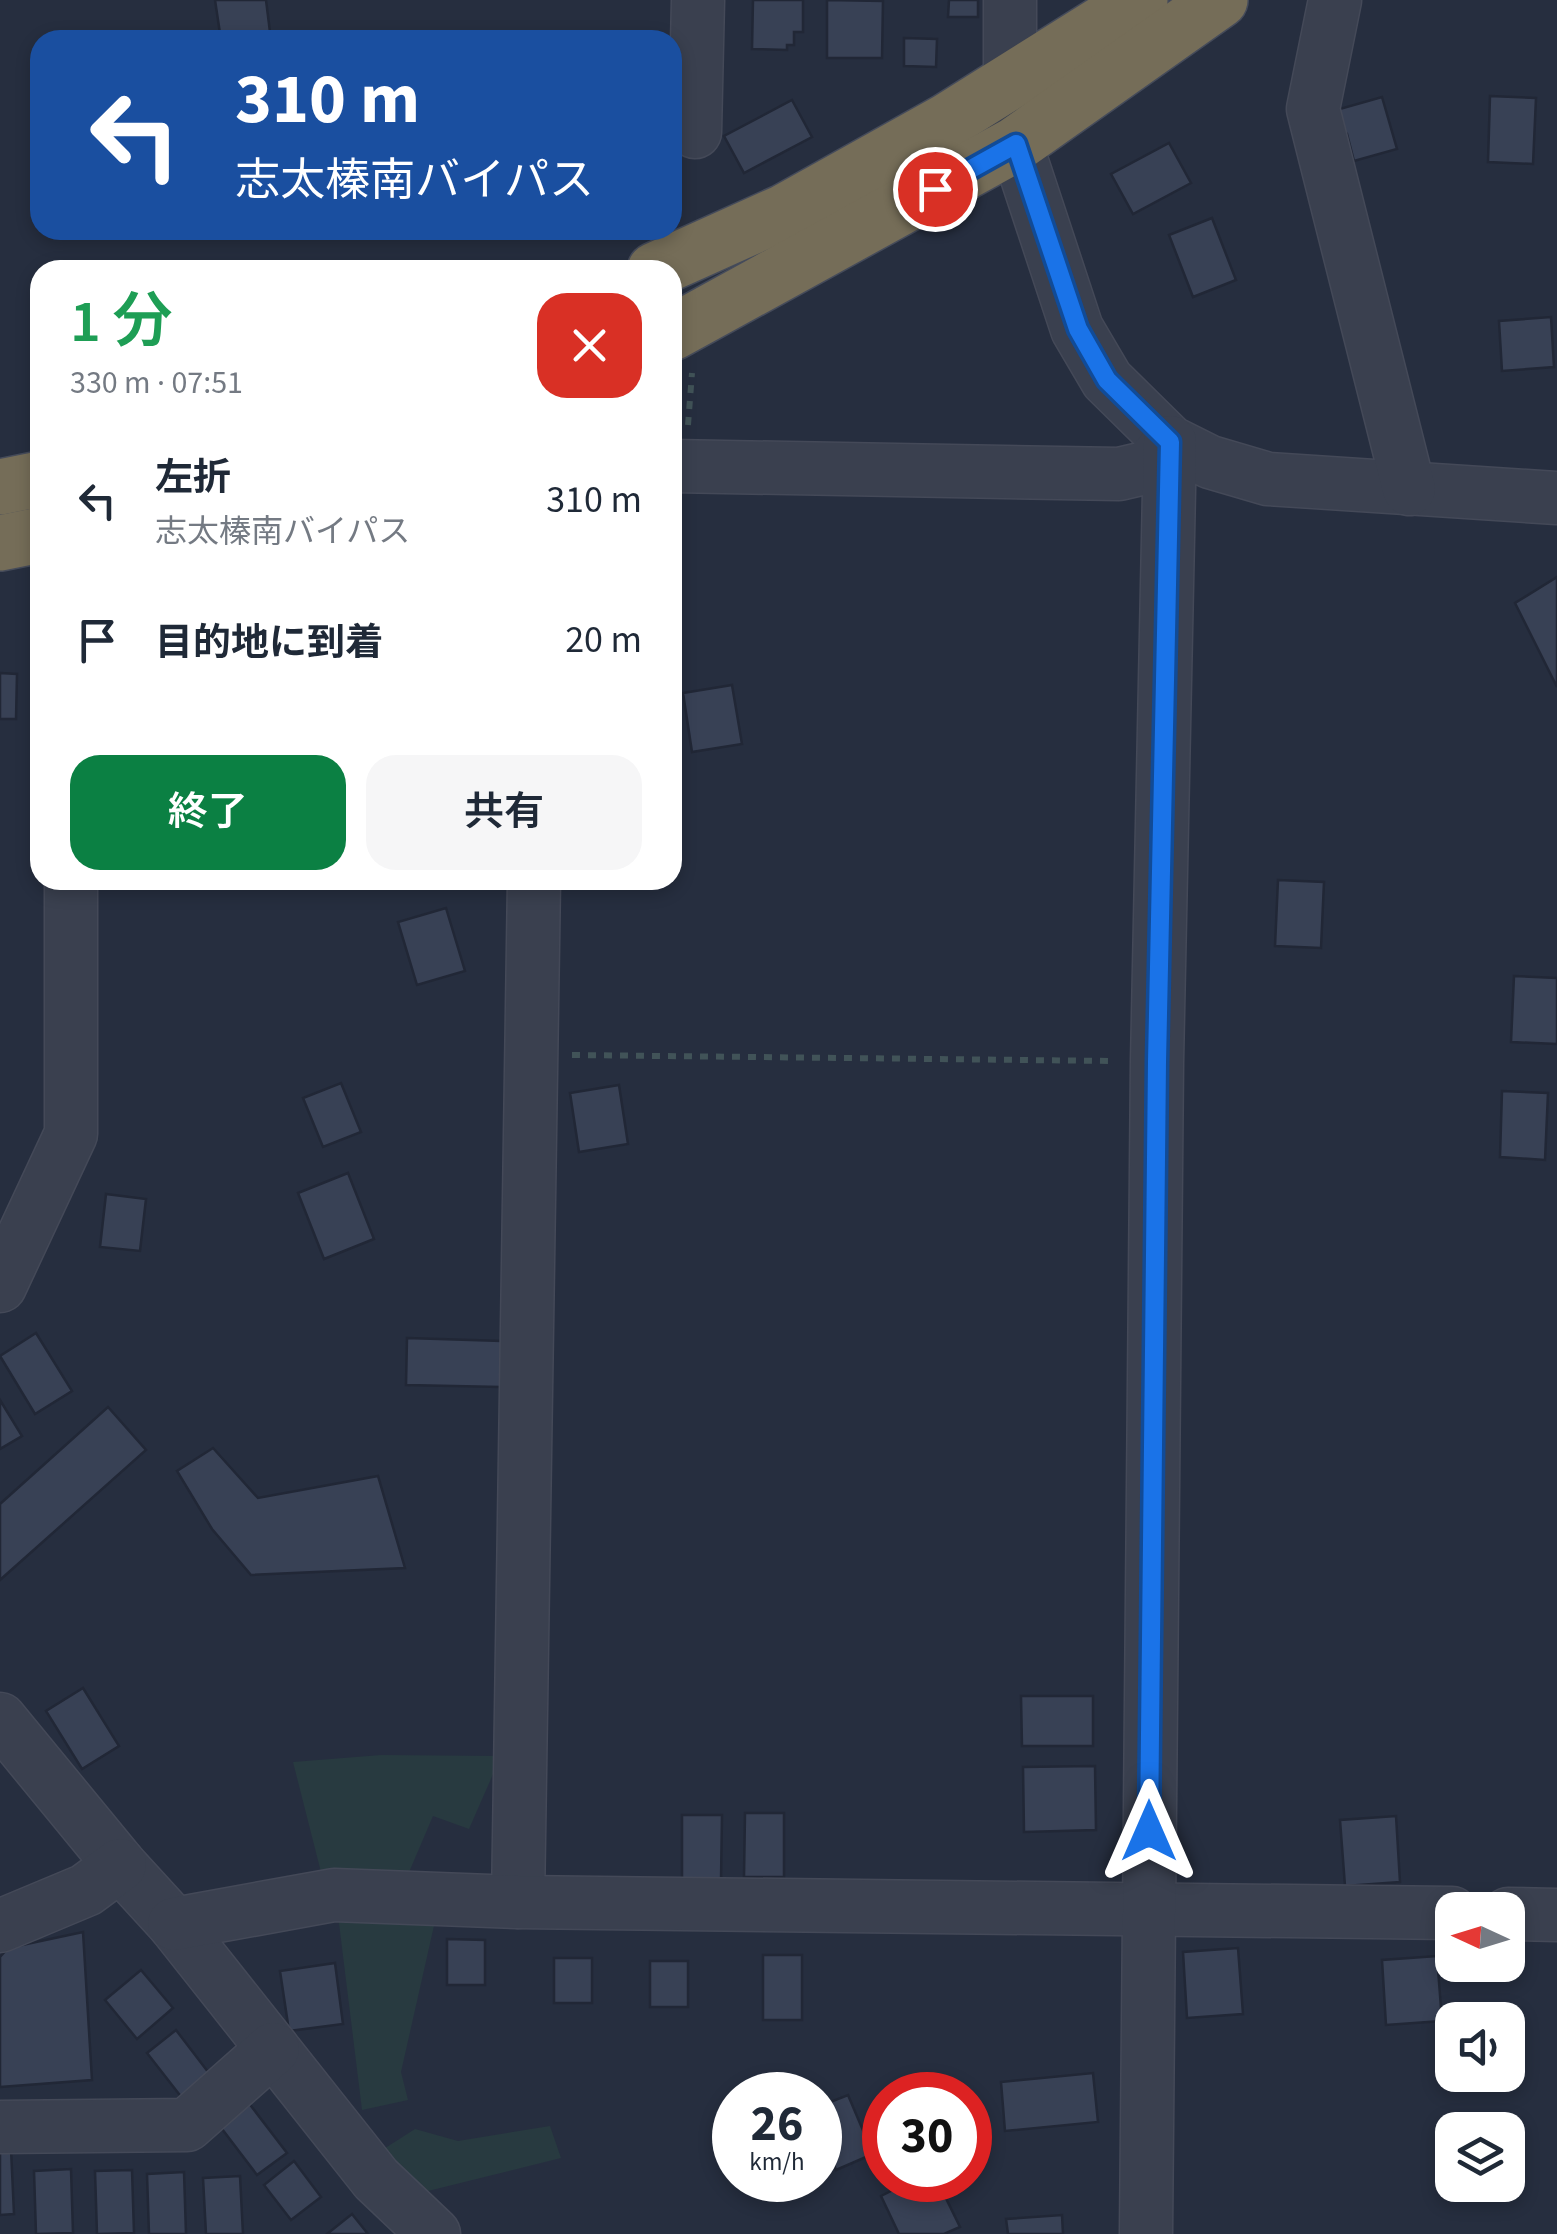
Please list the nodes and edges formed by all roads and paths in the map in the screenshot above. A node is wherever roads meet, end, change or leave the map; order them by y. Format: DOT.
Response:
graph roads {
  1 [pos="698,0"];
  2 [pos="1010,0"];
  3 [pos="1140,0"];
  4 [pos="1220,0"];
  5 [pos="1335,0"];
  6 [pos="1010,80"];
  7 [pos="695,132"];
  8 [pos="1016,144"];
  9 [pos="677,260"];
  10 [pos="682,349"];
  11 [pos="1170,442"];
  12 [pos="682,466"];
  13 [pos="30,481"];
  14 [pos="0,487"];
  15 [pos="1408,488"];
  16 [pos="1557,498"];
  17 [pos="30,537"];
  18 [pos="0,544"];
  19 [pos="72,890"];
  20 [pos="534,890"];
  21 [pos="531,1054"];
  22 [pos="1157,1062"];
  23 [pos="0,1286"];
  24 [pos="0,1720"];
  25 [pos="120,1865"];
  26 [pos="518,1902"];
  27 [pos="1148,1908"];
  28 [pos="1435,1913"];
  29 [pos="1525,1914"];
  30 [pos="1557,1915"];
  31 [pos="174,1924"];
  32 [pos="0,1926"];
  33 [pos="273,2048"];
  34 [pos="0,2127"];
  35 [pos="434,2234"];
  36 [pos="1146,2234"];
  1 -- 7 [label="street"];
  2 -- 6 [label="street"];
  3 -- 6 [label="highway"];
  4 -- 8 [label="highway"];
  5 -- 15 [label="street"];
  6 -- 8 [label="street"];
  6 -- 9 [label="highway"];
  8 -- 10 [label="highway"];
  8 -- 11 [label="street"];
  11 -- 12 [label="street"];
  11 -- 15 [label="street"];
  11 -- 22 [label="street"];
  13 -- 14 [label="highway"];
  15 -- 16 [label="street"];
  17 -- 18 [label="highway"];
  19 -- 23 [label="street"];
  20 -- 21 [label="street"];
  21 -- 22 [label="path"];
  21 -- 26 [label="street"];
  22 -- 27 [label="street"];
  24 -- 25 [label="street"];
  25 -- 31 [label="street"];
  25 -- 32 [label="street"];
  26 -- 27 [label="street"];
  26 -- 31 [label="street"];
  27 -- 28 [label="street"];
  27 -- 36 [label="street"];
  29 -- 30 [label="street"];
  31 -- 33 [label="street"];
  33 -- 34 [label="street"];
  33 -- 35 [label="street"];
}
